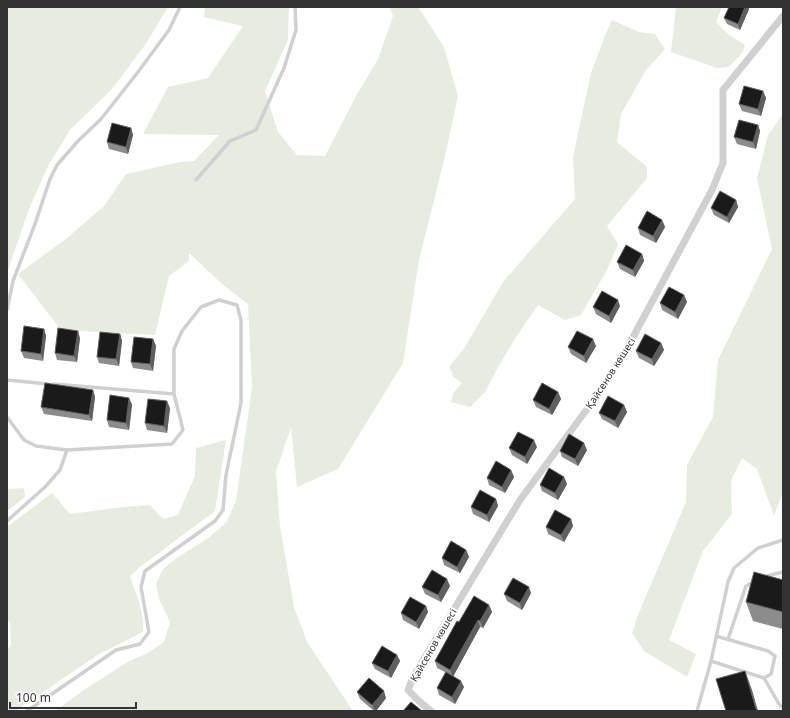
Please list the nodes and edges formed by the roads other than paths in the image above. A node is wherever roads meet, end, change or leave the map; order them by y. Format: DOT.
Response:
graph roads {
  1 [pos="180,7"];
  2 [pos="295,7"];
  3 [pos="783,16"];
  4 [pos="196,180"];
  5 [pos="7,310"];
  6 [pos="7,380"];
  7 [pos="174,394"];
  8 [pos="7,417"];
  9 [pos="67,450"];
  10 [pos="7,521"];
  11 [pos="783,540"];
  12 [pos="783,572"];
  13 [pos="716,636"];
  14 [pos="728,639"];
  15 [pos="711,661"];
  16 [pos="764,678"];
  17 [pos="783,708"];
  18 [pos="27,711"];
  19 [pos="431,711"];
  20 [pos="697,711"];
  1 -- 5 [label="lane"];
  2 -- 4 [label="lane"];
  3 -- 19 [label="street, Қайсенов көшесі"];
  6 -- 7 [label="lane"];
  7 -- 9 [label="lane"];
  7 -- 18 [label="lane"];
  8 -- 9 [label="lane"];
  9 -- 10 [label="lane"];
  11 -- 13 [label="lane"];
  12 -- 14 [label="lane"];
  13 -- 14 [label="lane"];
  13 -- 15 [label="lane"];
  14 -- 16 [label="lane"];
  15 -- 16 [label="lane"];
  15 -- 20 [label="lane"];
  16 -- 17 [label="lane"];
}
